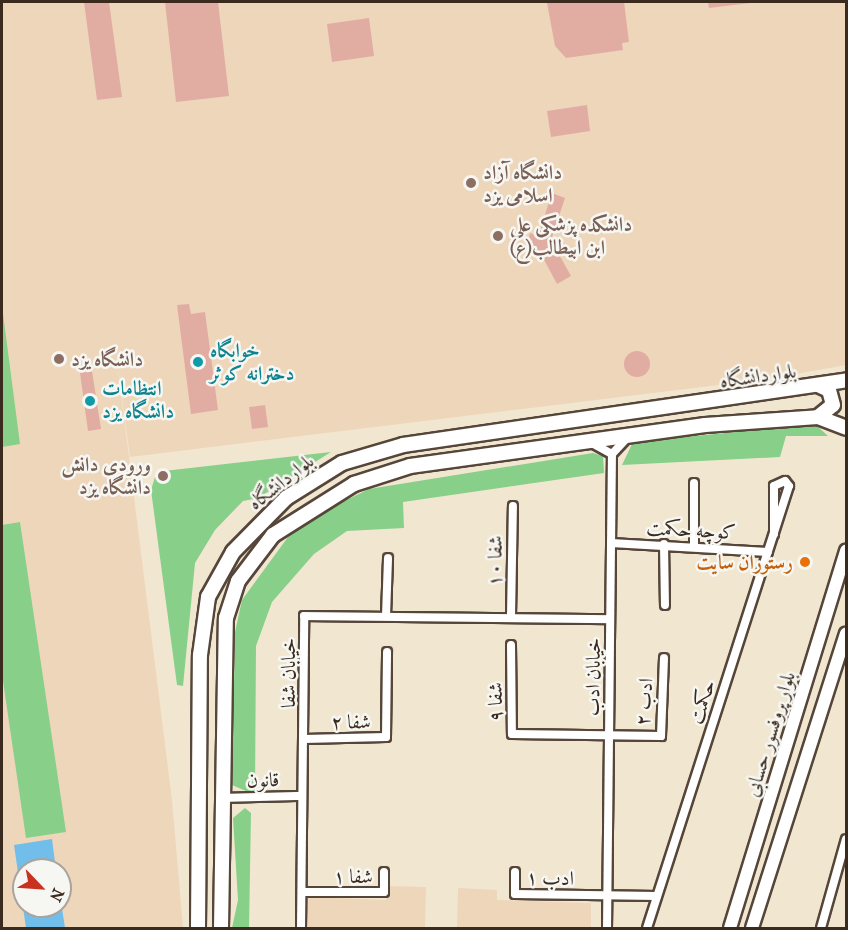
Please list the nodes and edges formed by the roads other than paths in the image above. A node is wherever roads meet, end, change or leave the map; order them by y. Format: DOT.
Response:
graph roads {
  1 [pos="846,380"];
  2 [pos="820,386"];
  3 [pos="818,417"];
  4 [pos="846,429"];
  5 [pos="637,434"];
  6 [pos="586,440"];
  7 [pos="612,454"];
  8 [pos="694,483"];
  9 [pos="513,506"];
  10 [pos="774,534"];
  11 [pos="611,543"];
  12 [pos="664,544"];
  13 [pos="694,545"];
  14 [pos="846,550"];
  15 [pos="768,552"];
  16 [pos="388,558"];
  17 [pos="665,605"];
  18 [pos="386,616"];
  19 [pos="511,616"];
  20 [pos="610,619"];
  21 [pos="846,634"];
  22 [pos="511,645"];
  23 [pos="387,652"];
  24 [pos="664,658"];
  25 [pos="608,736"];
  26 [pos="304,739"];
  27 [pos="302,796"];
  28 [pos="224,798"];
  29 [pos="846,839"];
  30 [pos="384,872"];
  31 [pos="516,872"];
  32 [pos="302,892"];
  33 [pos="606,895"];
  34 [pos="657,896"];
  35 [pos="198,928"];
  36 [pos="221,928"];
  37 [pos="301,928"];
  38 [pos="607,928"];
  39 [pos="647,928"];
  40 [pos="730,928"];
  41 [pos="752,928"];
  42 [pos="821,928"];
  1 -- 2 [label="main road, بلواردانشگاه"];
  2 -- 3 [label="main road"];
  2 -- 35 [label="main road, بلواردانشگاه"];
  3 -- 4 [label="main road, بلواردانشگاه"];
  3 -- 5 [label="main road, بلواردانشگاه"];
  5 -- 6 [label="main road, بلواردانشگاه"];
  5 -- 7 [label="street"];
  6 -- 7 [label="street"];
  6 -- 28 [label="main road, بلواردانشگاه"];
  7 -- 11 [label="street, خیابان ادب"];
  8 -- 13 [label="street"];
  9 -- 19 [label="street, شفا ۱۰"];
  10 -- 10 [label="street, حکمت"];
  10 -- 15 [label="street, حکمت"];
  11 -- 12 [label="street, کوچه حکمت"];
  11 -- 20 [label="street, خیابان ادب"];
  12 -- 13 [label="street, کوچه حکمت"];
  12 -- 17 [label="street"];
  13 -- 15 [label="street, کوچه حکمت"];
  14 -- 40 [label="main road, بلوار پروفسور حسابی"];
  15 -- 34 [label="street, حکمت"];
  16 -- 18 [label="street"];
  18 -- 19 [label="street, خیابان شفا"];
  18 -- 26 [label="street, خیابان شفا"];
  19 -- 20 [label="street, خیابان شفا"];
  20 -- 25 [label="street, خیابان ادب"];
  21 -- 41 [label="main road, بلوار پروفسور حسابی"];
  22 -- 25 [label="street, شفا ۹"];
  23 -- 26 [label="street, شفا ۲"];
  24 -- 25 [label="street, ادب ۲"];
  25 -- 33 [label="street, خیابان ادب"];
  26 -- 27 [label="street, خیابان شفا"];
  27 -- 28 [label="street, قانون"];
  27 -- 32 [label="street, خیابان شفا"];
  28 -- 36 [label="main road, بلواردانشگاه"];
  29 -- 42 [label="street"];
  30 -- 32 [label="street, شفا ۱"];
  31 -- 33 [label="street, ادب ۱"];
  32 -- 37 [label="street, خیابان شفا"];
  33 -- 34 [label="street"];
  33 -- 38 [label="street, خیابان ادب"];
  34 -- 39 [label="street, حکمت"];
}
